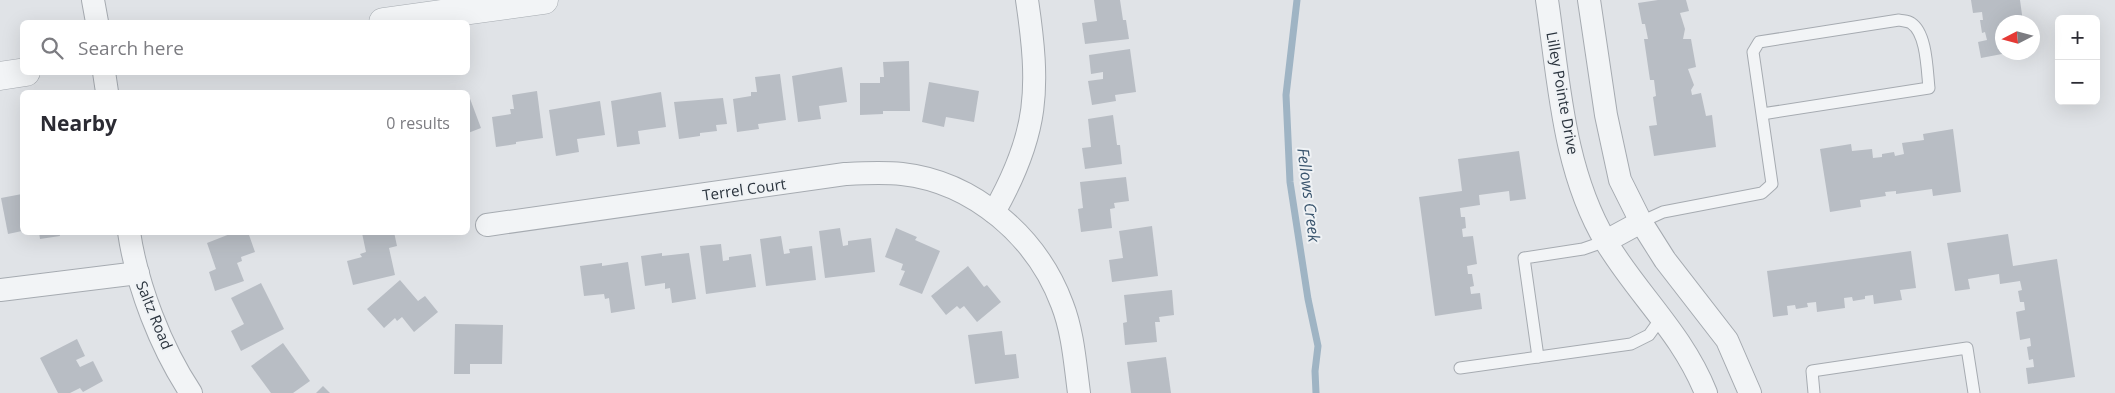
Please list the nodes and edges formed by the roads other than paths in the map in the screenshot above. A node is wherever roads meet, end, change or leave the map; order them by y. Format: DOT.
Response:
graph roads {
  1 [pos="93,0"];
  2 [pos="544,0"];
  3 [pos="1027,0"];
  4 [pos="1548,0"];
  5 [pos="1589,0"];
  6 [pos="97,20"];
  7 [pos="398,20"];
  8 [pos="20,73"];
  9 [pos="104,75"];
  10 [pos="0,76"];
  11 [pos="107,90"];
  12 [pos="1762,114"];
  13 [pos="994,212"];
  14 [pos="1641,222"];
  15 [pos="487,225"];
  16 [pos="130,235"];
  17 [pos="1606,241"];
  18 [pos="138,273"];
  19 [pos="0,290"];
  20 [pos="1696,299"];
  21 [pos="1662,317"];
  22 [pos="1538,357"];
  23 [pos="1460,368"];
  24 [pos="191,393"];
  25 [pos="1079,393"];
  26 [pos="1706,393"];
  27 [pos="1750,393"];
  28 [pos="1814,393"];
  29 [pos="1974,393"];
  1 -- 6 [label="street"];
  2 -- 7 [label="street"];
  3 -- 13 [label="street"];
  4 -- 17 [label="street, Lilley Pointe Drive"];
  5 -- 14 [label="street"];
  8 -- 10 [label="street"];
  9 -- 11 [label="street"];
  12 -- 12 [label="lane"];
  12 -- 14 [label="lane"];
  13 -- 15 [label="street, Terrel Court"];
  13 -- 25 [label="street, Terrel Court"];
  14 -- 17 [label="street"];
  14 -- 20 [label="street"];
  16 -- 18 [label="street, Saltz Road"];
  17 -- 21 [label="street, Lilley Pointe Drive"];
  17 -- 22 [label="lane"];
  18 -- 19 [label="street"];
  18 -- 24 [label="street, Saltz Road"];
  20 -- 21 [label="street"];
  20 -- 27 [label="street"];
  21 -- 22 [label="lane"];
  21 -- 26 [label="street, Lilley Pointe Drive"];
  22 -- 23 [label="lane"];
  28 -- 29 [label="lane"];
}
